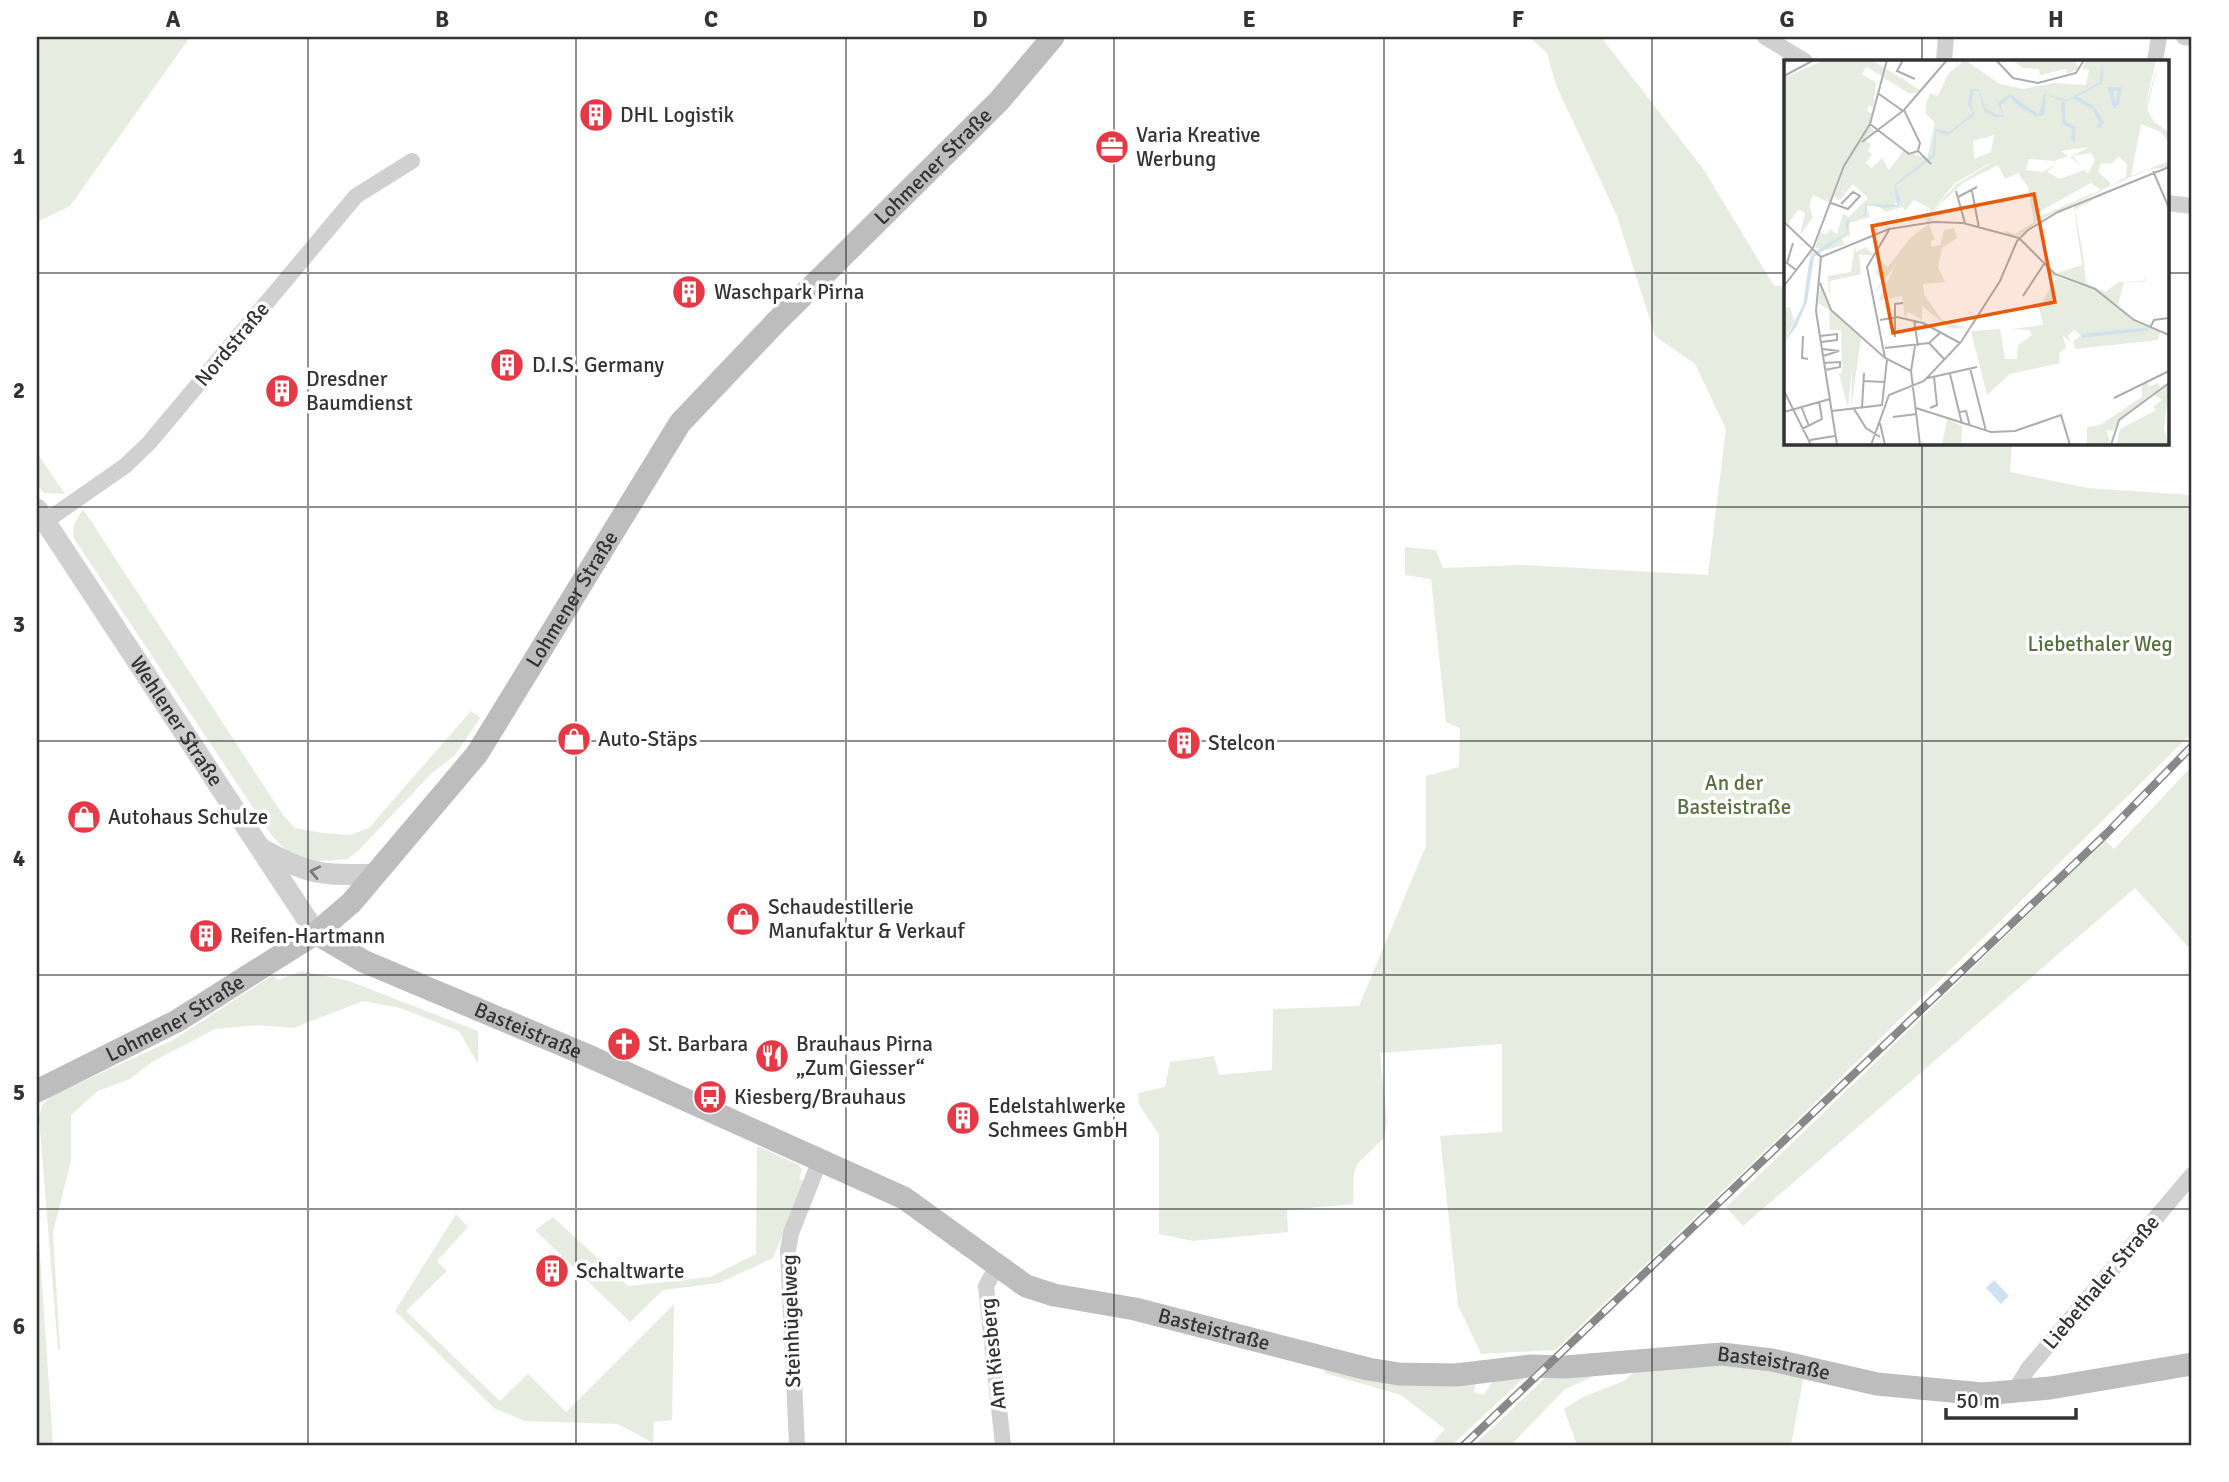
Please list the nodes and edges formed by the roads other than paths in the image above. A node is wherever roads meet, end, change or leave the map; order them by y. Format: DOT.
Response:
graph roads {
  1 [pos="1053,37"];
  2 [pos="1765,37"];
  3 [pos="1946,37"];
  4 [pos="2159,37"];
  5 [pos="2184,37"];
  6 [pos="2192,38"];
  7 [pos="1803,60"];
  8 [pos="1944,60"];
  9 [pos="2155,60"];
  10 [pos="412,161"];
  11 [pos="2170,203"];
  12 [pos="2192,206"];
  13 [pos="41,515"];
  14 [pos="259,847"];
  15 [pos="376,874"];
  16 [pos="316,933"];
  17 [pos="37,1091"];
  18 [pos="820,1160"];
  19 [pos="2192,1175"];
  20 [pos="997,1266"];
  21 [pos="2192,1364"];
  22 [pos="2014,1392"];
  23 [pos="797,1445"];
  24 [pos="1003,1445"];
  1 -- 15 [label="main road, Lohmener Straße"];
  2 -- 7 [label="street"];
  3 -- 8 [label="street"];
  4 -- 9 [label="street"];
  5 -- 6 [label="street"];
  10 -- 13 [label="street, Nordstraße"];
  11 -- 12 [label="street"];
  13 -- 14 [label="street, Wehlener Straße"];
  15 -- 14 [label="street, one-way"];
  14 -- 16 [label="street, Wehlener Straße"];
  15 -- 16 [label="main road, Lohmener Straße"];
  16 -- 17 [label="main road, Lohmener Straße"];
  16 -- 18 [label="main road, Basteistraße"];
  18 -- 20 [label="main road, Basteistraße"];
  18 -- 23 [label="street, Steinhügelweg"];
  19 -- 22 [label="street, Liebethaler Straße"];
  20 -- 22 [label="main road, Basteistraße"];
  20 -- 24 [label="street, Am Kiesberg"];
  21 -- 22 [label="main road, Basteistraße"];
}
